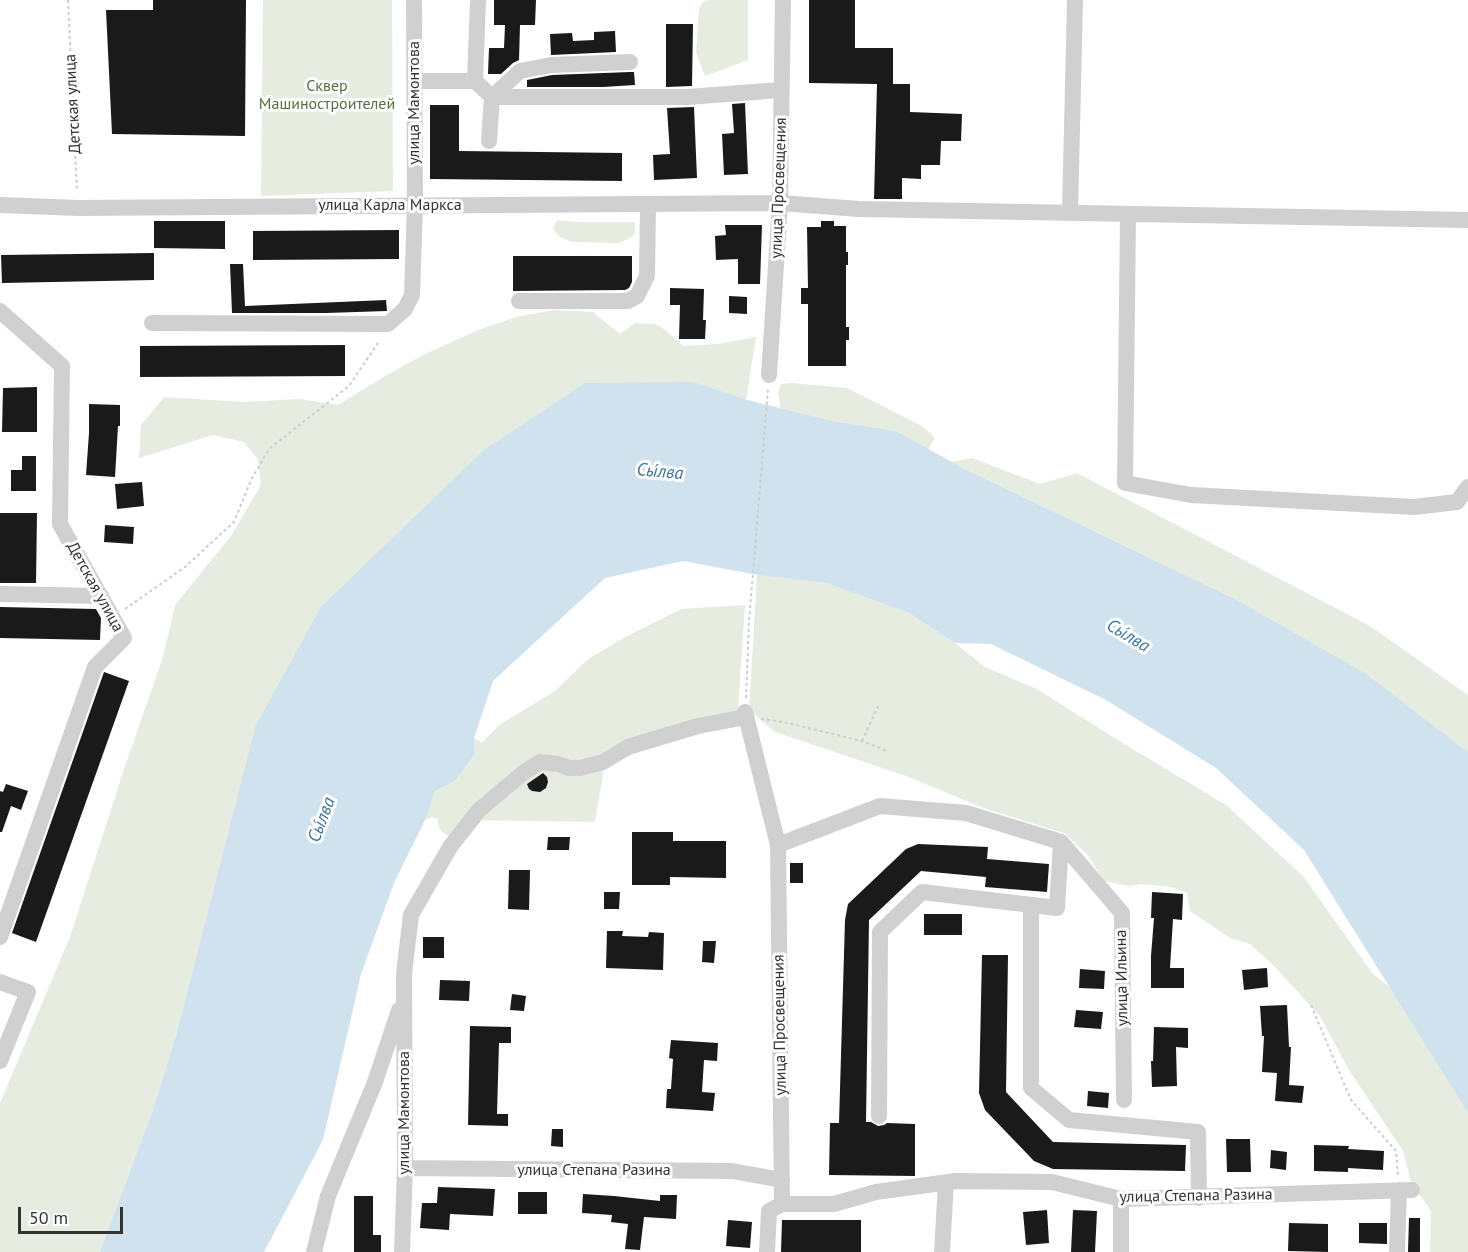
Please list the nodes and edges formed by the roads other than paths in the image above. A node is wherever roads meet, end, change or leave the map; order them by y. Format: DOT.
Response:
graph roads {
  1 [pos="414,0"];
  2 [pos="478,0"];
  3 [pos="783,0"];
  4 [pos="1075,0"];
  5 [pos="630,62"];
  6 [pos="415,81"];
  7 [pos="475,81"];
  8 [pos="782,90"];
  9 [pos="492,97"];
  10 [pos="489,141"];
  11 [pos="780,203"];
  12 [pos="648,204"];
  13 [pos="0,205"];
  14 [pos="415,205"];
  15 [pos="1070,213"];
  16 [pos="1128,214"];
  17 [pos="1468,220"];
  18 [pos="519,301"];
  19 [pos="0,311"];
  20 [pos="152,323"];
  21 [pos="769,379"];
  22 [pos="1468,487"];
  23 [pos="0,594"];
  24 [pos="101,596"];
  25 [pos="746,715"];
  26 [pos="1061,842"];
  27 [pos="778,845"];
  28 [pos="1030,905"];
  29 [pos="0,937"];
  30 [pos="0,982"];
  31 [pos="404,997"];
  32 [pos="0,1061"];
  33 [pos="375,1082"];
  34 [pos="404,1082"];
  35 [pos="1124,1100"];
  36 [pos="879,1116"];
  37 [pos="405,1168"];
  38 [pos="782,1180"];
  39 [pos="946,1182"];
  40 [pos="1199,1198"];
  41 [pos="1121,1199"];
  42 [pos="782,1204"];
  43 [pos="314,1252"];
  44 [pos="402,1252"];
  45 [pos="767,1252"];
  46 [pos="942,1252"];
  47 [pos="1121,1252"];
  48 [pos="1398,1252"];
  1 -- 6 [label="street, улица Мамонтова"];
  2 -- 7 [label="street"];
  3 -- 8 [label="street, улица Просвещения"];
  4 -- 15 [label="street"];
  5 -- 9 [label="street"];
  6 -- 7 [label="street"];
  6 -- 14 [label="street, улица Мамонтова"];
  7 -- 9 [label="street"];
  8 -- 9 [label="street"];
  8 -- 11 [label="street, улица Просвещения"];
  9 -- 10 [label="street"];
  11 -- 12 [label="street, улица Карла Маркса"];
  11 -- 15 [label="street, улица Карла Маркса"];
  11 -- 21 [label="street, улица Просвещения"];
  12 -- 14 [label="street, улица Карла Маркса"];
  12 -- 18 [label="street"];
  13 -- 14 [label="street, улица Карла Маркса"];
  14 -- 20 [label="street, улица Мамонтова"];
  15 -- 16 [label="street, улица Карла Маркса"];
  16 -- 17 [label="street, улица Карла Маркса"];
  16 -- 22 [label="street"];
  19 -- 24 [label="street, Детская улица"];
  23 -- 24 [label="street"];
  24 -- 29 [label="street, Детская улица"];
  25 -- 27 [label="street, улица Просвещения"];
  25 -- 31 [label="street, улица Мамонтова"];
  26 -- 27 [label="street"];
  26 -- 28 [label="street"];
  26 -- 35 [label="street, улица Ильина"];
  27 -- 38 [label="street, улица Просвещения"];
  28 -- 36 [label="street"];
  28 -- 40 [label="street"];
  30 -- 32 [label="street"];
  31 -- 33 [label="street"];
  31 -- 34 [label="street, улица Мамонтова"];
  33 -- 34 [label="street"];
  33 -- 43 [label="street"];
  34 -- 37 [label="street, улица Мамонтова"];
  37 -- 38 [label="street, улица Степана Разина"];
  37 -- 44 [label="street, улица Мамонтова"];
  38 -- 42 [label="street, улица Просвещения"];
  39 -- 41 [label="street, улица Степана Разина"];
  39 -- 42 [label="street, улица Степана Разина"];
  39 -- 46 [label="street"];
  40 -- 41 [label="street, улица Степана Разина"];
  40 -- 48 [label="street, улица Степана Разина"];
  41 -- 47 [label="street"];
  42 -- 45 [label="street"];
}
